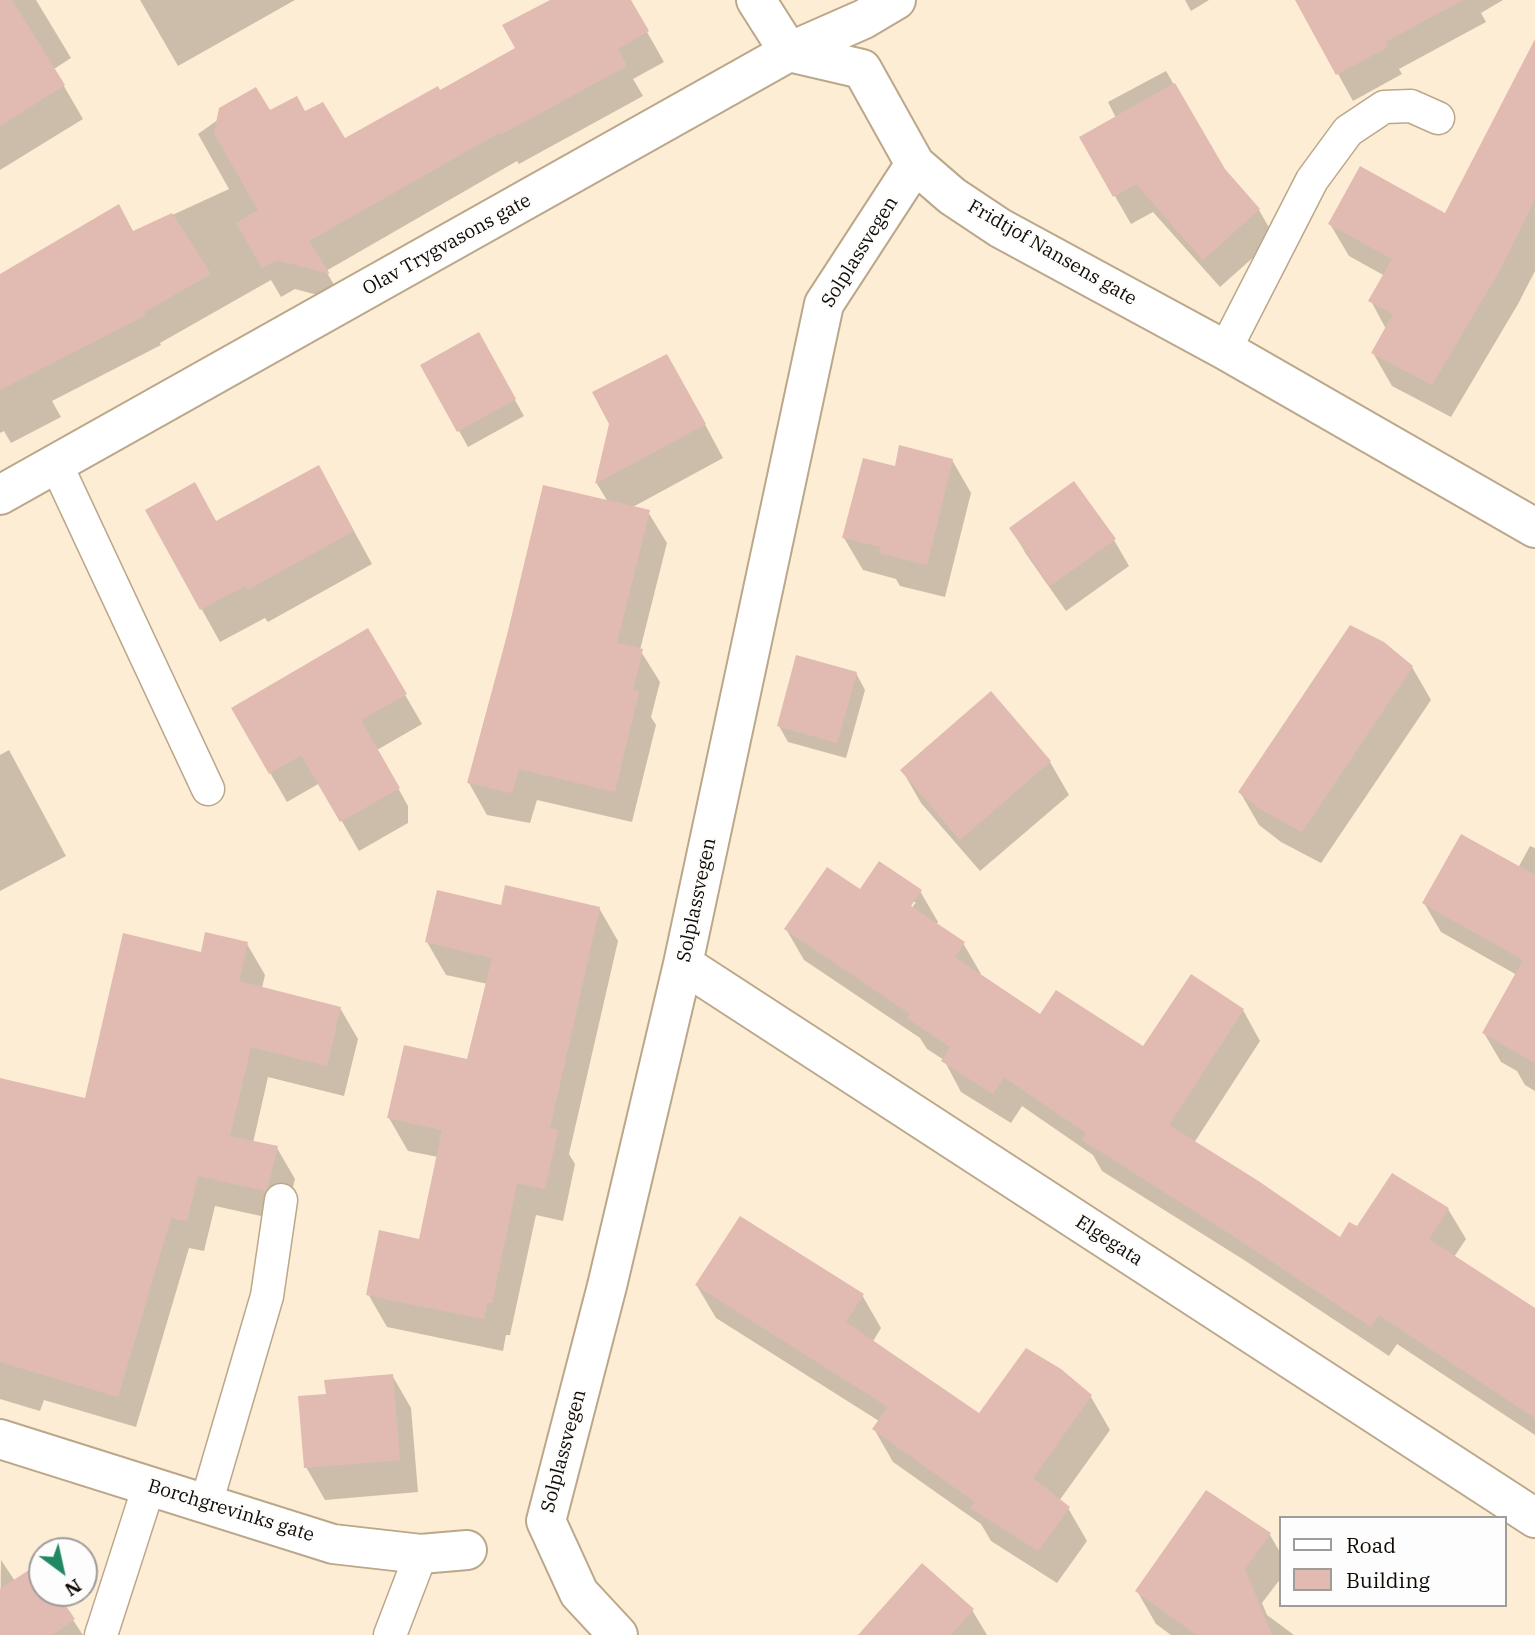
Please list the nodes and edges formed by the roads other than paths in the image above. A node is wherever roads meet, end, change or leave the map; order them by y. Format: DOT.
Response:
graph roads {
  1 [pos="756,0"];
  2 [pos="896,0"];
  3 [pos="789,52"];
  4 [pos="1438,118"];
  5 [pos="915,164"];
  6 [pos="1225,351"];
  7 [pos="57,464"];
  8 [pos="0,495"];
  9 [pos="1535,528"];
  10 [pos="208,789"];
  11 [pos="683,964"];
  12 [pos="281,1200"];
  13 [pos="0,1439"];
  14 [pos="149,1486"];
  15 [pos="206,1504"];
  16 [pos="1535,1518"];
  17 [pos="467,1550"];
  18 [pos="421,1554"];
  19 [pos="101,1635"];
  20 [pos="390,1635"];
  21 [pos="618,1635"];
  1 -- 3 [label="street"];
  2 -- 3 [label="street, Olav Trygvasons gate"];
  3 -- 5 [label="street, Fridtjof Nansens gate"];
  3 -- 7 [label="street, Olav Trygvasons gate"];
  4 -- 6 [label="lane"];
  5 -- 6 [label="street, Fridtjof Nansens gate"];
  5 -- 11 [label="street, Solplassvegen"];
  6 -- 9 [label="street, Fridtjof Nansens gate"];
  7 -- 8 [label="street, Olav Trygvasons gate"];
  7 -- 10 [label="lane"];
  11 -- 16 [label="street, Elgegata"];
  11 -- 21 [label="street, Solplassvegen"];
  12 -- 15 [label="lane"];
  13 -- 14 [label="street, Borchgrevinks gate"];
  14 -- 15 [label="street, Borchgrevinks gate"];
  14 -- 19 [label="lane"];
  15 -- 18 [label="street, Borchgrevinks gate"];
  17 -- 18 [label="street, Borchgrevinks gate"];
  18 -- 20 [label="lane"];
}
